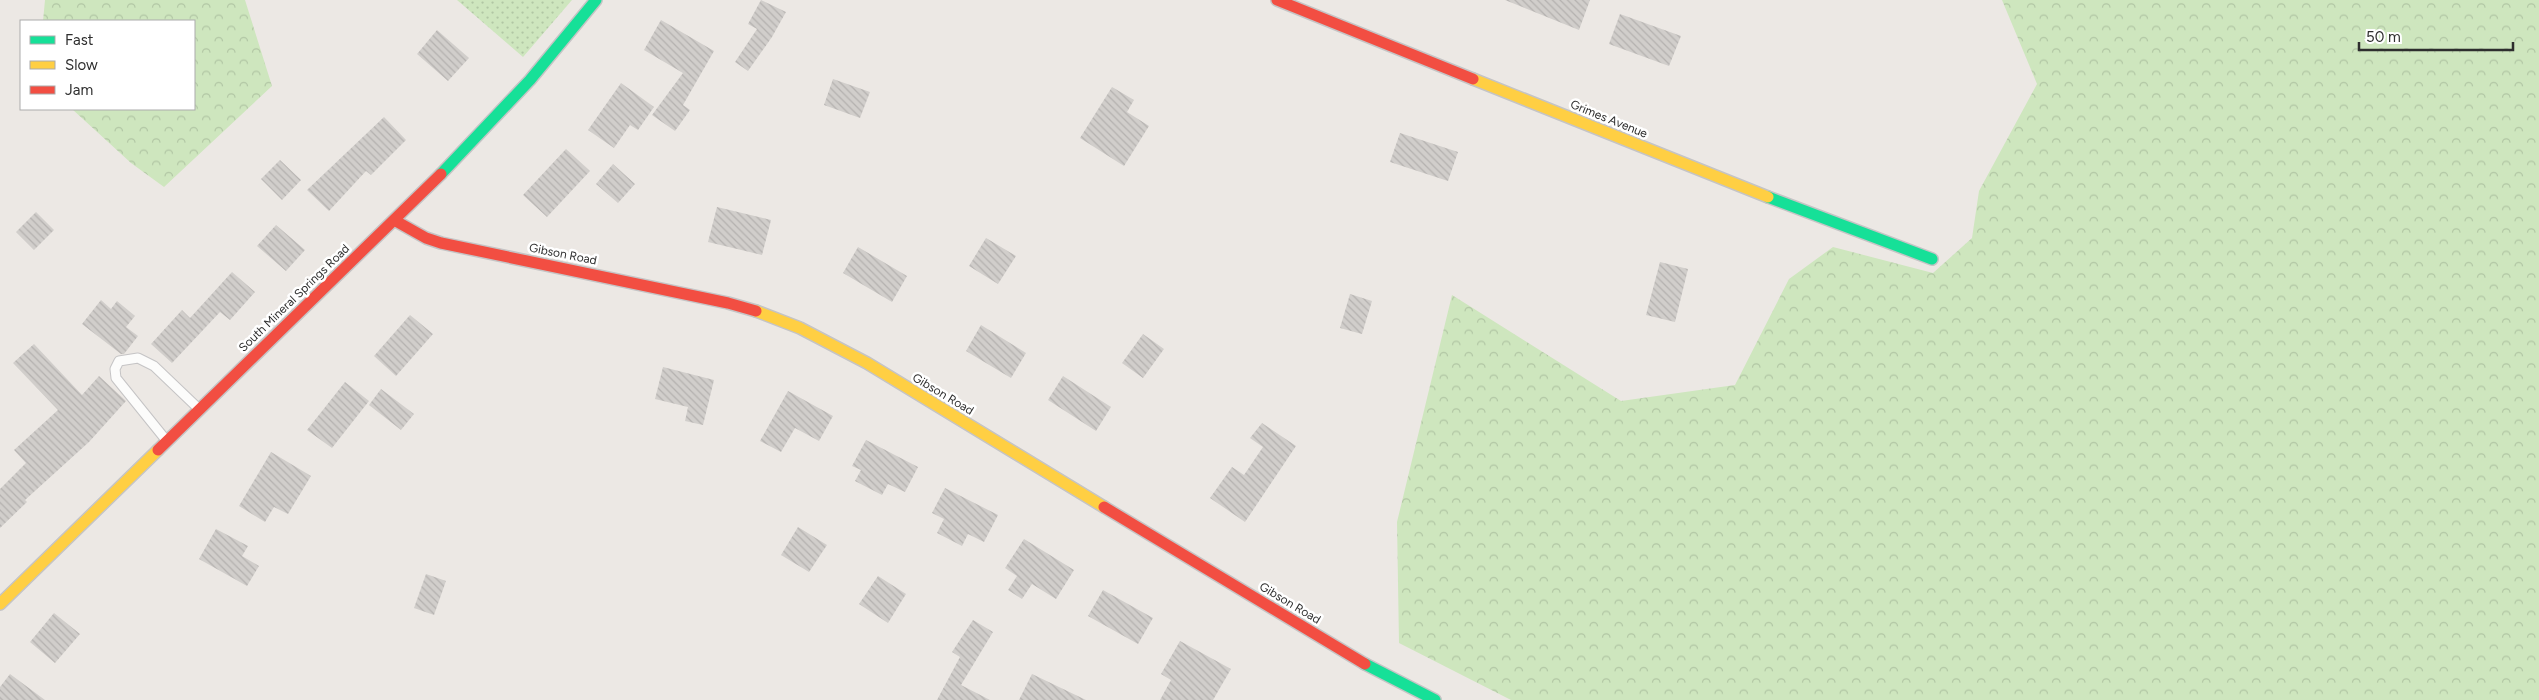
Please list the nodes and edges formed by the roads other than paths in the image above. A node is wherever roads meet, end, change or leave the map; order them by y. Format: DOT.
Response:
graph roads {
  1 [pos="596,0"];
  2 [pos="1277,0"];
  3 [pos="394,220"];
  4 [pos="1932,259"];
  5 [pos="199,410"];
  6 [pos="167,441"];
  7 [pos="0,604"];
  8 [pos="1435,700"];
  1 -- 3 [label="street, South Mineral Springs Road"];
  2 -- 4 [label="street, Grimes Avenue"];
  3 -- 5 [label="street, South Mineral Springs Road"];
  3 -- 8 [label="street, Gibson Road"];
  5 -- 6 [label="street, South Mineral Springs Road"];
  5 -- 6 [label="lane"];
  6 -- 7 [label="street, South Mineral Springs Road"];
}
